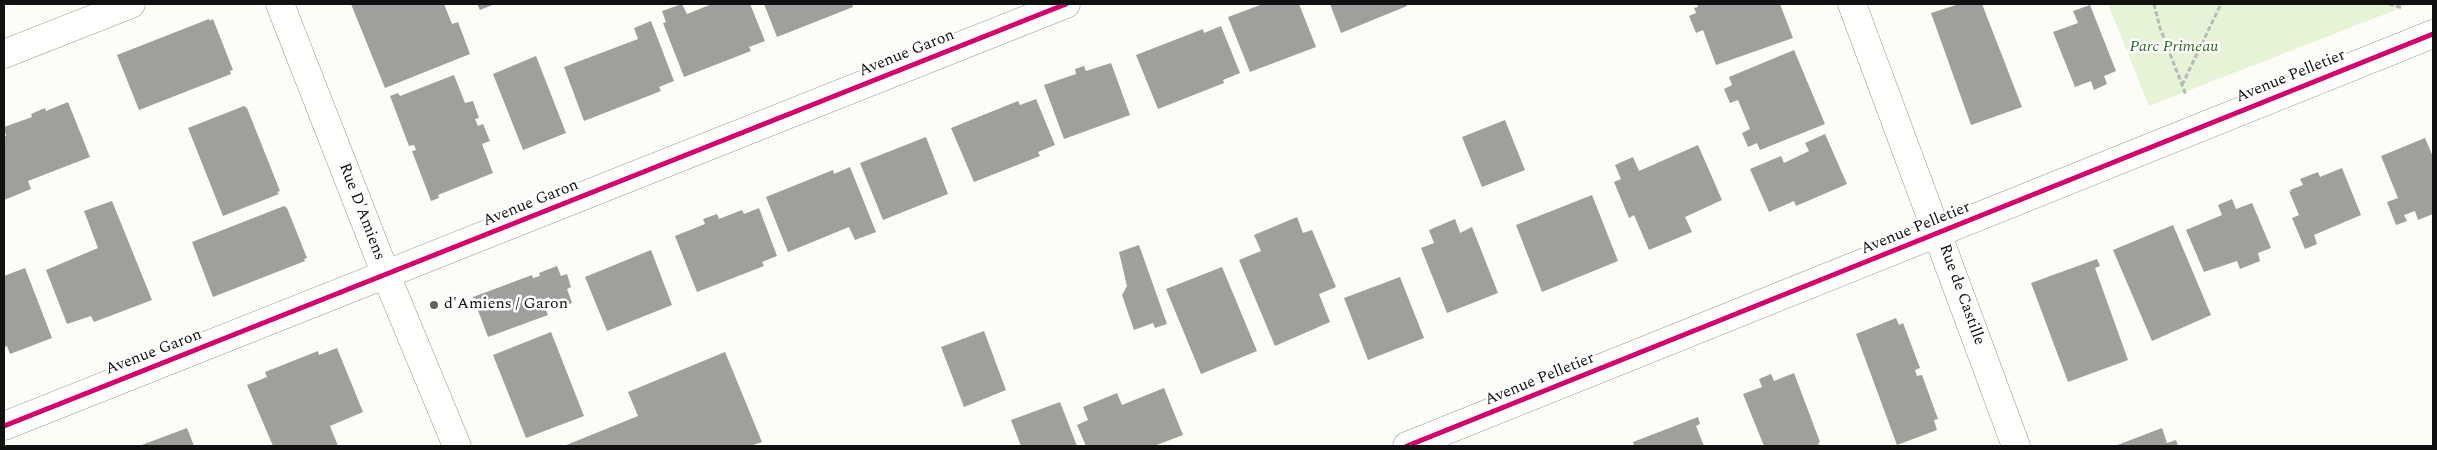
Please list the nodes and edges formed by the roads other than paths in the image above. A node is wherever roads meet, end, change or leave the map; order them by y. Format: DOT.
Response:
graph roads {
  1 [pos="131,4"];
  2 [pos="280,4"];
  3 [pos="1066,4"];
  4 [pos="1852,4"];
  5 [pos="2433,34"];
  6 [pos="4,54"];
  7 [pos="1938,233"];
  8 [pos="386,275"];
  9 [pos="4,426"];
  10 [pos="457,446"];
  11 [pos="1408,446"];
  12 [pos="2016,446"];
  1 -- 6 [label="street"];
  2 -- 8 [label="street, Rue D'Amiens"];
  3 -- 8 [label="street, Avenue Garon"];
  4 -- 7 [label="street, Rue de Castille"];
  5 -- 7 [label="street, Avenue Pelletier"];
  7 -- 11 [label="street, Avenue Pelletier"];
  7 -- 12 [label="street, Rue de Castille"];
  8 -- 9 [label="street, Avenue Garon"];
  8 -- 10 [label="street, Rue D'Amiens"];
}
